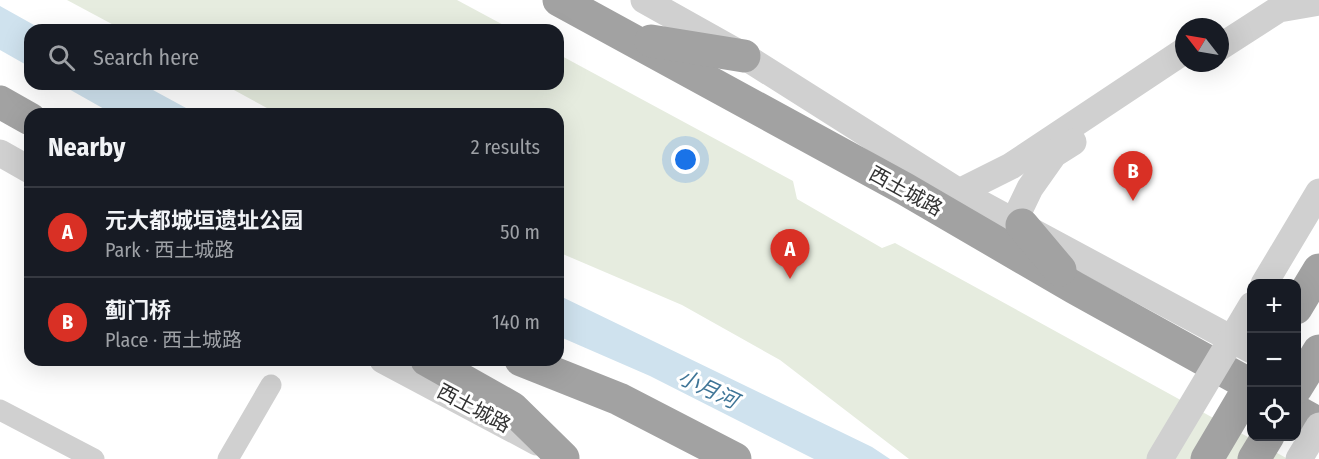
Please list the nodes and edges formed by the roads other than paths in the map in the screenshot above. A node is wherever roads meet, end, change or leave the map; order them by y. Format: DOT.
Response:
graph roads {
  1 [pos="559,0"];
  2 [pos="644,0"];
  3 [pos="1261,0"];
  4 [pos="1319,2"];
  5 [pos="1229,21"];
  6 [pos="626,37"];
  7 [pos="1229,41"];
  8 [pos="744,56"];
  9 [pos="1175,57"];
  10 [pos="1181,72"];
  11 [pos="0,102"];
  12 [pos="24,116"];
  13 [pos="0,153"];
  14 [pos="24,167"];
  15 [pos="905,189"];
  16 [pos="959,192"];
  17 [pos="1313,202"];
  18 [pos="1022,225"];
  19 [pos="1319,270"];
  20 [pos="1267,279"];
  21 [pos="1075,288"];
  22 [pos="1301,300"];
  23 [pos="1247,312"];
  24 [pos="1247,348"];
  25 [pos="1319,351"];
  26 [pos="394,366"];
  27 [pos="438,366"];
  28 [pos="535,366"];
  29 [pos="1301,377"];
  30 [pos="1247,383"];
  31 [pos="271,385"];
  32 [pos="1319,386"];
  33 [pos="1250,387"];
  34 [pos="1297,387"];
  35 [pos="0,410"];
  36 [pos="1301,414"];
  37 [pos="1319,425"];
  38 [pos="1265,441"];
  39 [pos="94,459"];
  40 [pos="228,459"];
  41 [pos="563,459"];
  42 [pos="735,459"];
  43 [pos="1160,459"];
  44 [pos="1207,459"];
  45 [pos="1254,459"];
  46 [pos="1299,459"];
  1 -- 6 [label="highway, 西土城路"];
  2 -- 8 [label="street, 西土城路"];
  3 -- 5 [label="street"];
  4 -- 7 [label="street"];
  6 -- 8 [label="highway"];
  6 -- 15 [label="highway, 西土城路"];
  8 -- 16 [label="street, 西土城路"];
  9 -- 16 [label="street"];
  10 -- 18 [label="street"];
  11 -- 12 [label="highway"];
  13 -- 14 [label="street"];
  15 -- 16 [label="highway"];
  15 -- 21 [label="highway, 西土城路"];
  16 -- 18 [label="street, 西土城路"];
  17 -- 20 [label="street"];
  18 -- 21 [label="highway"];
  18 -- 24 [label="street, 西土城路"];
  19 -- 22 [label="highway"];
  21 -- 30 [label="highway, 西土城路"];
  23 -- 43 [label="street, bridge"];
  25 -- 34 [label="highway, bridge"];
  26 -- 41 [label="street, 西土城路"];
  27 -- 41 [label="highway"];
  28 -- 42 [label="highway"];
  29 -- 32 [label="street"];
  31 -- 40 [label="street"];
  33 -- 44 [label="highway, bridge"];
  35 -- 39 [label="street"];
  36 -- 37 [label="highway"];
  37 -- 46 [label="street, bridge"];
  38 -- 45 [label="highway"];
}
